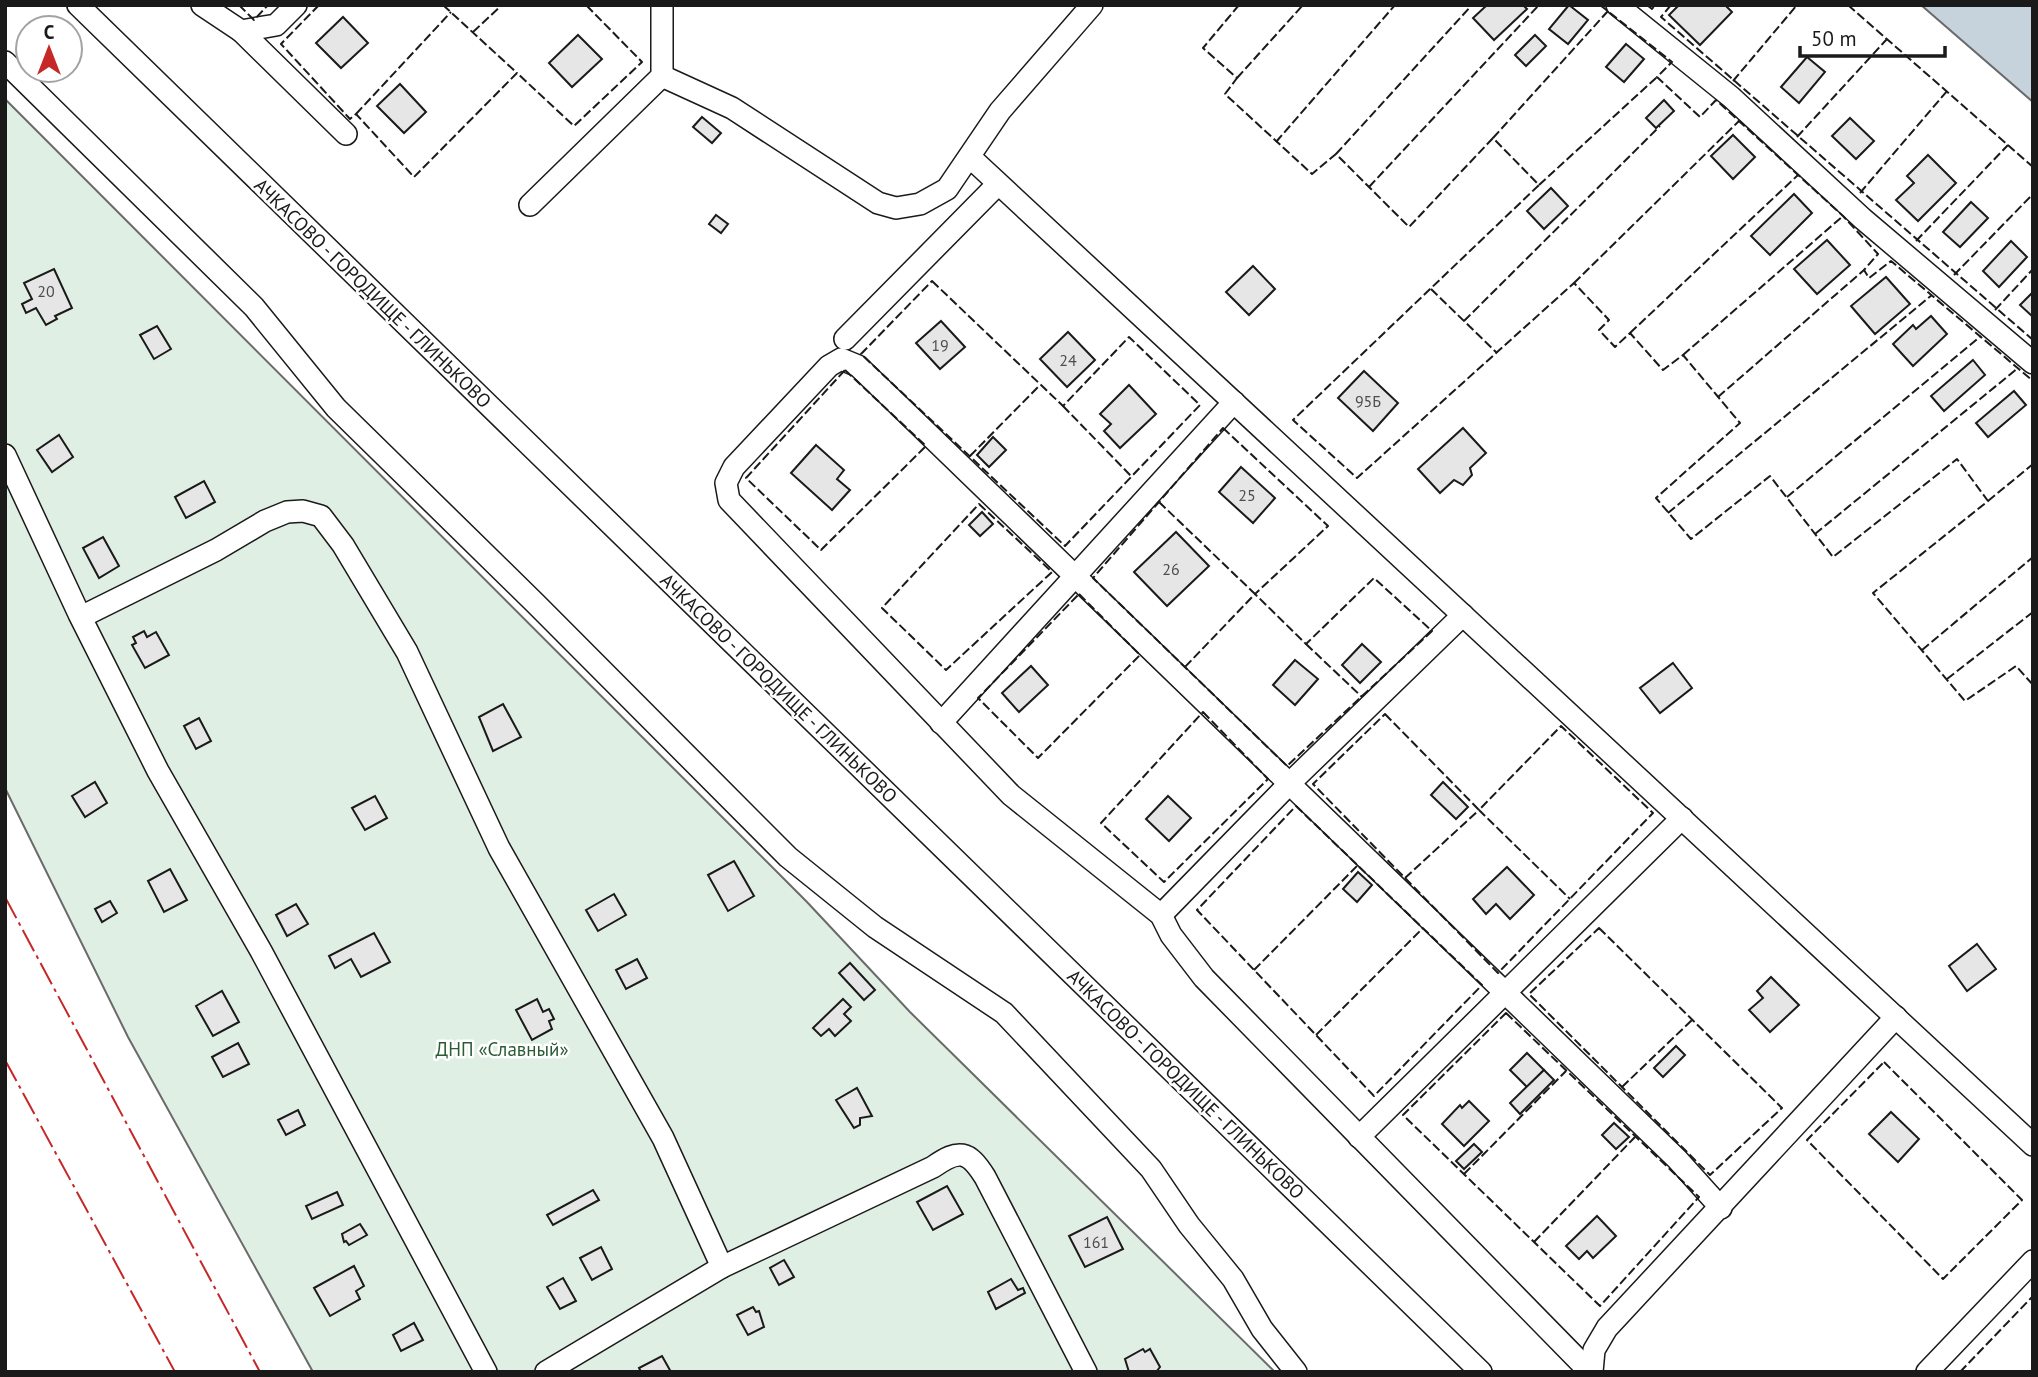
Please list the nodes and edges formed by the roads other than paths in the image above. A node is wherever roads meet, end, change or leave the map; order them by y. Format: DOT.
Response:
graph roads {
  1 [pos="78,5"];
  2 [pos="202,5"];
  3 [pos="296,5"];
  4 [pos="662,5"];
  5 [pos="1092,5"];
  6 [pos="1617,5"];
  7 [pos="241,31"];
  8 [pos="5,62"];
  9 [pos="662,76"];
  10 [pos="346,134"];
  11 [pos="971,158"];
  12 [pos="998,184"];
  13 [pos="530,205"];
  14 [pos="845,339"];
  15 [pos="2033,363"];
  16 [pos="1234,402"];
  17 [pos="5,455"];
  18 [pos="1075,576"];
  19 [pos="1463,615"];
  20 [pos="80,617"];
  21 [pos="941,723"];
  22 [pos="1290,782"];
  23 [pos="1682,818"];
  24 [pos="1161,915"];
  25 [pos="1505,992"];
  26 [pos="1896,1017"];
  27 [pos="1359,1137"];
  28 [pos="2033,1145"];
  29 [pos="1721,1208"];
  30 [pos="2033,1262"];
  31 [pos="722,1267"];
  32 [pos="486,1372"];
  33 [pos="546,1372"];
  34 [pos="1086,1372"];
  35 [pos="1296,1372"];
  36 [pos="1481,1372"];
  37 [pos="1591,1372"];
  38 [pos="1927,1372"];
  1 -- 36 [label="street, АЧКАСОВО - ГОРОДИЩЕ - ГЛИНЬКОВО"];
  2 -- 7 [label="street"];
  3 -- 7 [label="street"];
  4 -- 9 [label="street"];
  5 -- 11 [label="street"];
  6 -- 15 [label="street"];
  7 -- 10 [label="street"];
  8 -- 35 [label="street"];
  9 -- 11 [label="street"];
  9 -- 13 [label="street"];
  11 -- 12 [label="street"];
  12 -- 14 [label="street"];
  12 -- 16 [label="street"];
  16 -- 18 [label="street"];
  16 -- 19 [label="street"];
  17 -- 20 [label="street"];
  18 -- 21 [label="street"];
  18 -- 21 [label="street"];
  18 -- 22 [label="street"];
  19 -- 22 [label="street"];
  19 -- 23 [label="street"];
  20 -- 31 [label="street"];
  20 -- 32 [label="street"];
  21 -- 24 [label="street"];
  22 -- 24 [label="street"];
  22 -- 25 [label="street"];
  23 -- 25 [label="street"];
  23 -- 26 [label="street"];
  24 -- 27 [label="street"];
  25 -- 27 [label="street"];
  25 -- 29 [label="street"];
  26 -- 28 [label="street"];
  26 -- 29 [label="street"];
  27 -- 37 [label="street"];
  29 -- 37 [label="street"];
  30 -- 38 [label="street"];
  31 -- 33 [label="street"];
  31 -- 34 [label="street"];
}
